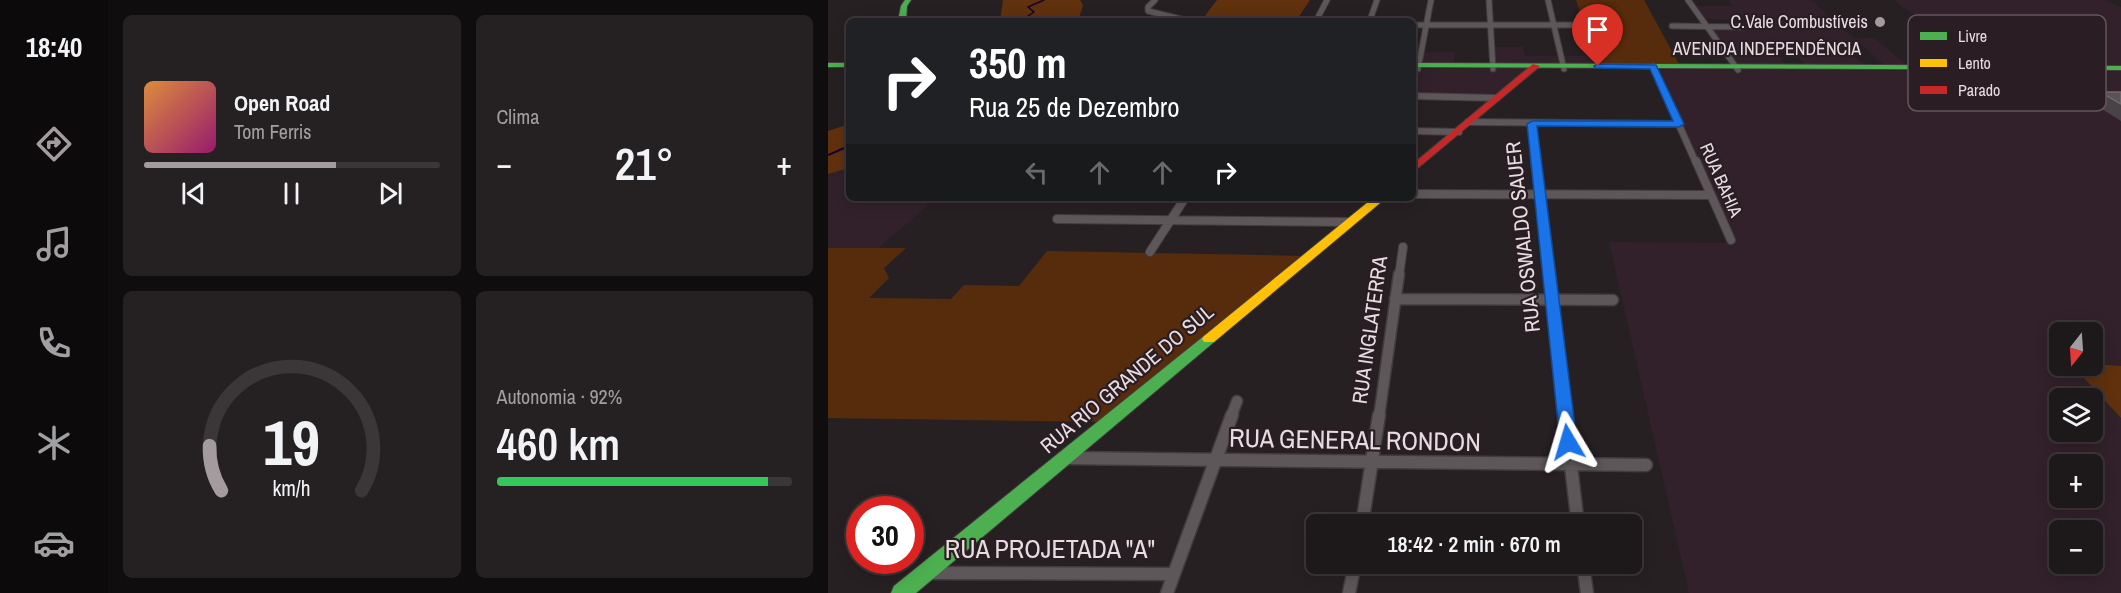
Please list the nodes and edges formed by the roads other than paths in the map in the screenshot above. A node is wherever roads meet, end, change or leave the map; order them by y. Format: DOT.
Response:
graph roads {
  1 [pos="908,0"];
  2 [pos="1155,0"];
  3 [pos="1327,0"];
  4 [pos="1377,0"];
  5 [pos="1431,0"];
  6 [pos="1489,0"];
  7 [pos="1548,0"];
  8 [pos="1688,0"];
  9 [pos="1371,17"];
  10 [pos="902,18"];
  11 [pos="1177,18"];
  12 [pos="1318,18"];
  13 [pos="1490,24"];
  14 [pos="1416,25"];
  15 [pos="1428,25"];
  16 [pos="1554,25"];
  17 [pos="1578,25"];
  18 [pos="1672,26"];
  19 [pos="1707,26"];
  20 [pos="1743,27"];
  21 [pos="828,65"];
  22 [pos="846,65"];
  23 [pos="1416,67"];
  24 [pos="1492,67"];
  25 [pos="1534,68"];
  26 [pos="1564,68"];
  27 [pos="1654,68"];
  28 [pos="1737,68"];
  29 [pos="1908,68"];
  30 [pos="2106,69"];
  31 [pos="2121,69"];
  32 [pos="1416,96"];
  33 [pos="1497,98"];
  34 [pos="1532,124"];
  35 [pos="1679,124"];
  36 [pos="1463,127"];
  37 [pos="1416,131"];
  38 [pos="1416,167"];
  39 [pos="1416,194"];
  40 [pos="1539,194"];
  41 [pos="1711,195"];
  42 [pos="1183,201"];
  43 [pos="1376,201"];
  44 [pos="1057,219"];
  45 [pos="1171,221"];
  46 [pos="1349,222"];
  47 [pos="1731,240"];
  48 [pos="1403,247"];
  49 [pos="1150,252"];
  50 [pos="1395,298"];
  51 [pos="1551,300"];
  52 [pos="1612,300"];
  53 [pos="1237,401"];
  54 [pos="1065,458"];
  55 [pos="1214,461"];
  56 [pos="1373,461"];
  57 [pos="1571,465"];
  58 [pos="1646,465"];
  59 [pos="1364,514"];
  60 [pos="1577,514"];
  61 [pos="925,573"];
  62 [pos="1174,574"];
  63 [pos="1352,574"];
  64 [pos="1584,574"];
  65 [pos="901,593"];
  66 [pos="1167,593"];
  67 [pos="1349,593"];
  68 [pos="1587,593"];
  1 -- 10 [label="main road"];
  2 -- 11 [label="street"];
  3 -- 12 [label="street"];
  4 -- 9 [label="street"];
  5 -- 15 [label="street"];
  6 -- 13 [label="street"];
  7 -- 16 [label="street"];
  8 -- 19 [label="street"];
  13 -- 15 [label="street"];
  13 -- 16 [label="street"];
  13 -- 24 [label="street"];
  14 -- 15 [label="street"];
  15 -- 23 [label="street"];
  16 -- 17 [label="street"];
  16 -- 26 [label="street"];
  18 -- 19 [label="street"];
  19 -- 20 [label="street"];
  19 -- 28 [label="street"];
  21 -- 22 [label="main road"];
  23 -- 24 [label="main road, AVENIDA INDEPENDÊNCIA"];
  24 -- 25 [label="main road, AVENIDA INDEPENDÊNCIA"];
  25 -- 26 [label="main road, AVENIDA INDEPENDÊNCIA"];
  25 -- 33 [label="main road"];
  26 -- 27 [label="main road, AVENIDA INDEPENDÊNCIA"];
  27 -- 28 [label="main road, AVENIDA INDEPENDÊNCIA"];
  27 -- 35 [label="street, RUA BAHIA"];
  28 -- 29 [label="main road, AVENIDA INDEPENDÊNCIA"];
  30 -- 31 [label="main road, AVENIDA INDEPENDÊNCIA"];
  32 -- 33 [label="street"];
  33 -- 36 [label="main road"];
  34 -- 35 [label="street"];
  34 -- 36 [label="street"];
  34 -- 40 [label="street, RUA OSWALDO SAUER"];
  35 -- 41 [label="street, RUA BAHIA"];
  36 -- 37 [label="street"];
  36 -- 38 [label="main road"];
  39 -- 40 [label="street"];
  40 -- 41 [label="street"];
  40 -- 51 [label="street, RUA OSWALDO SAUER"];
  41 -- 47 [label="street, RUA BAHIA"];
  42 -- 45 [label="street"];
  43 -- 46 [label="main road, RUA RIO GRANDE DO SUL"];
  44 -- 45 [label="street"];
  45 -- 46 [label="street"];
  45 -- 49 [label="street"];
  46 -- 54 [label="main road, RUA RIO GRANDE DO SUL"];
  48 -- 50 [label="street, RUA INGLATERRA"];
  50 -- 51 [label="street"];
  50 -- 56 [label="street, RUA INGLATERRA"];
  51 -- 52 [label="street"];
  51 -- 57 [label="street, RUA OSWALDO SAUER"];
  53 -- 55 [label="street"];
  54 -- 55 [label="street, RUA GENERAL RONDON"];
  54 -- 61 [label="main road, RUA RIO GRANDE DO SUL"];
  55 -- 56 [label="street, RUA GENERAL RONDON"];
  55 -- 62 [label="street"];
  56 -- 57 [label="street, RUA GENERAL RONDON"];
  56 -- 59 [label="street, RUA INGLATERRA"];
  57 -- 58 [label="street, RUA GENERAL RONDON"];
  57 -- 60 [label="street, RUA OSWALDO SAUER"];
  61 -- 62 [label="street, RUA PROJETADA \"A\""];
  61 -- 65 [label="main road, RUA RIO GRANDE DO SUL"];
  62 -- 66 [label="street"];
  63 -- 67 [label="street"];
  64 -- 68 [label="street"];
}
